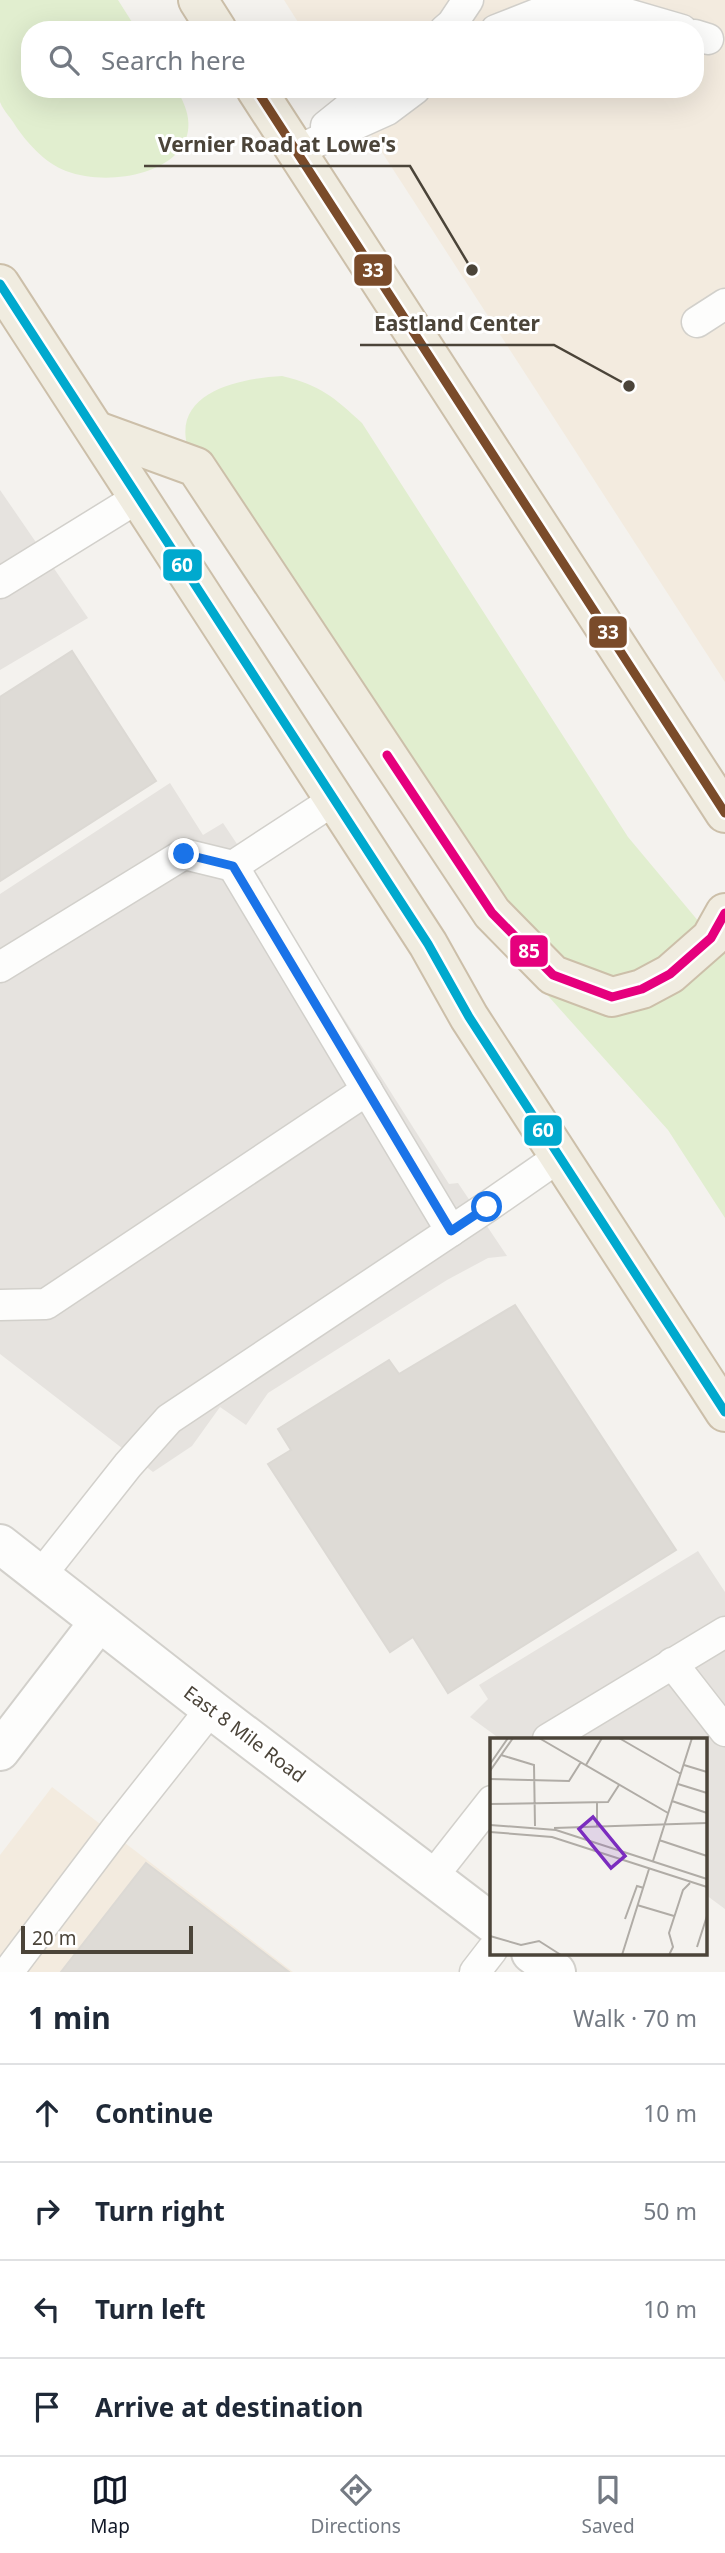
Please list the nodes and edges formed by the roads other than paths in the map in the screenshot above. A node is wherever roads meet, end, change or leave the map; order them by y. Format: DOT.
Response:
graph roads {
  1 [pos="198,0"];
  2 [pos="468,0"];
  3 [pos="211,21"];
  4 [pos="454,21"];
  5 [pos="519,21"];
  6 [pos="651,21"];
  7 [pos="262,98"];
  8 [pos="361,98"];
  9 [pos="403,98"];
  10 [pos="296,150"];
  11 [pos="0,284"];
  12 [pos="725,304"];
  13 [pos="697,321"];
  14 [pos="97,431"];
  15 [pos="139,497"];
  16 [pos="0,583"];
  17 [pos="334,800"];
  18 [pos="725,813"];
  19 [pos="233,866"];
  20 [pos="725,914"];
  21 [pos="0,967"];
  22 [pos="367,1090"];
  23 [pos="559,1157"];
  24 [pos="451,1231"];
  25 [pos="0,1305"];
  26 [pos="725,1412"];
  27 [pos="0,1544"];
  28 [pos="41,1575"];
  29 [pos="99,1622"];
  30 [pos="725,1632"];
  31 [pos="672,1663"];
  32 [pos="211,1709"];
  33 [pos="725,1731"];
  34 [pos="550,1738"];
  35 [pos="0,1751"];
  36 [pos="490,1804"];
  37 [pos="433,1876"];
  38 [pos="490,1921"];
  39 [pos="490,1953"];
  40 [pos="532,1954"];
  41 [pos="8,1972"];
  42 [pos="475,1972"];
  43 [pos="556,1972"];
  1 -- 3 [label="highway"];
  2 -- 4 [label="lane"];
  5 -- 6 [label="lane"];
  7 -- 10 [label="highway"];
  8 -- 10 [label="lane"];
  9 -- 10 [label="lane"];
  10 -- 18 [label="highway"];
  11 -- 14 [label="highway"];
  12 -- 13 [label="lane"];
  14 -- 15 [label="highway"];
  14 -- 20 [label="highway"];
  15 -- 16 [label="lane"];
  15 -- 17 [label="highway"];
  17 -- 19 [label="lane"];
  17 -- 23 [label="highway"];
  19 -- 21 [label="lane"];
  19 -- 22 [label="lane"];
  22 -- 24 [label="lane"];
  22 -- 25 [label="lane"];
  23 -- 24 [label="lane"];
  23 -- 26 [label="highway"];
  24 -- 28 [label="lane"];
  27 -- 28 [label="street, East 8 Mile Road"];
  28 -- 29 [label="street, East 8 Mile Road"];
  29 -- 32 [label="street, East 8 Mile Road"];
  29 -- 35 [label="street"];
  30 -- 31 [label="lane"];
  31 -- 33 [label="lane"];
  31 -- 34 [label="lane"];
  32 -- 37 [label="street, East 8 Mile Road"];
  32 -- 41 [label="lane"];
  36 -- 37 [label="lane"];
  37 -- 38 [label="street, East 8 Mile Road"];
  39 -- 42 [label="lane"];
  40 -- 43 [label="street"];
}
